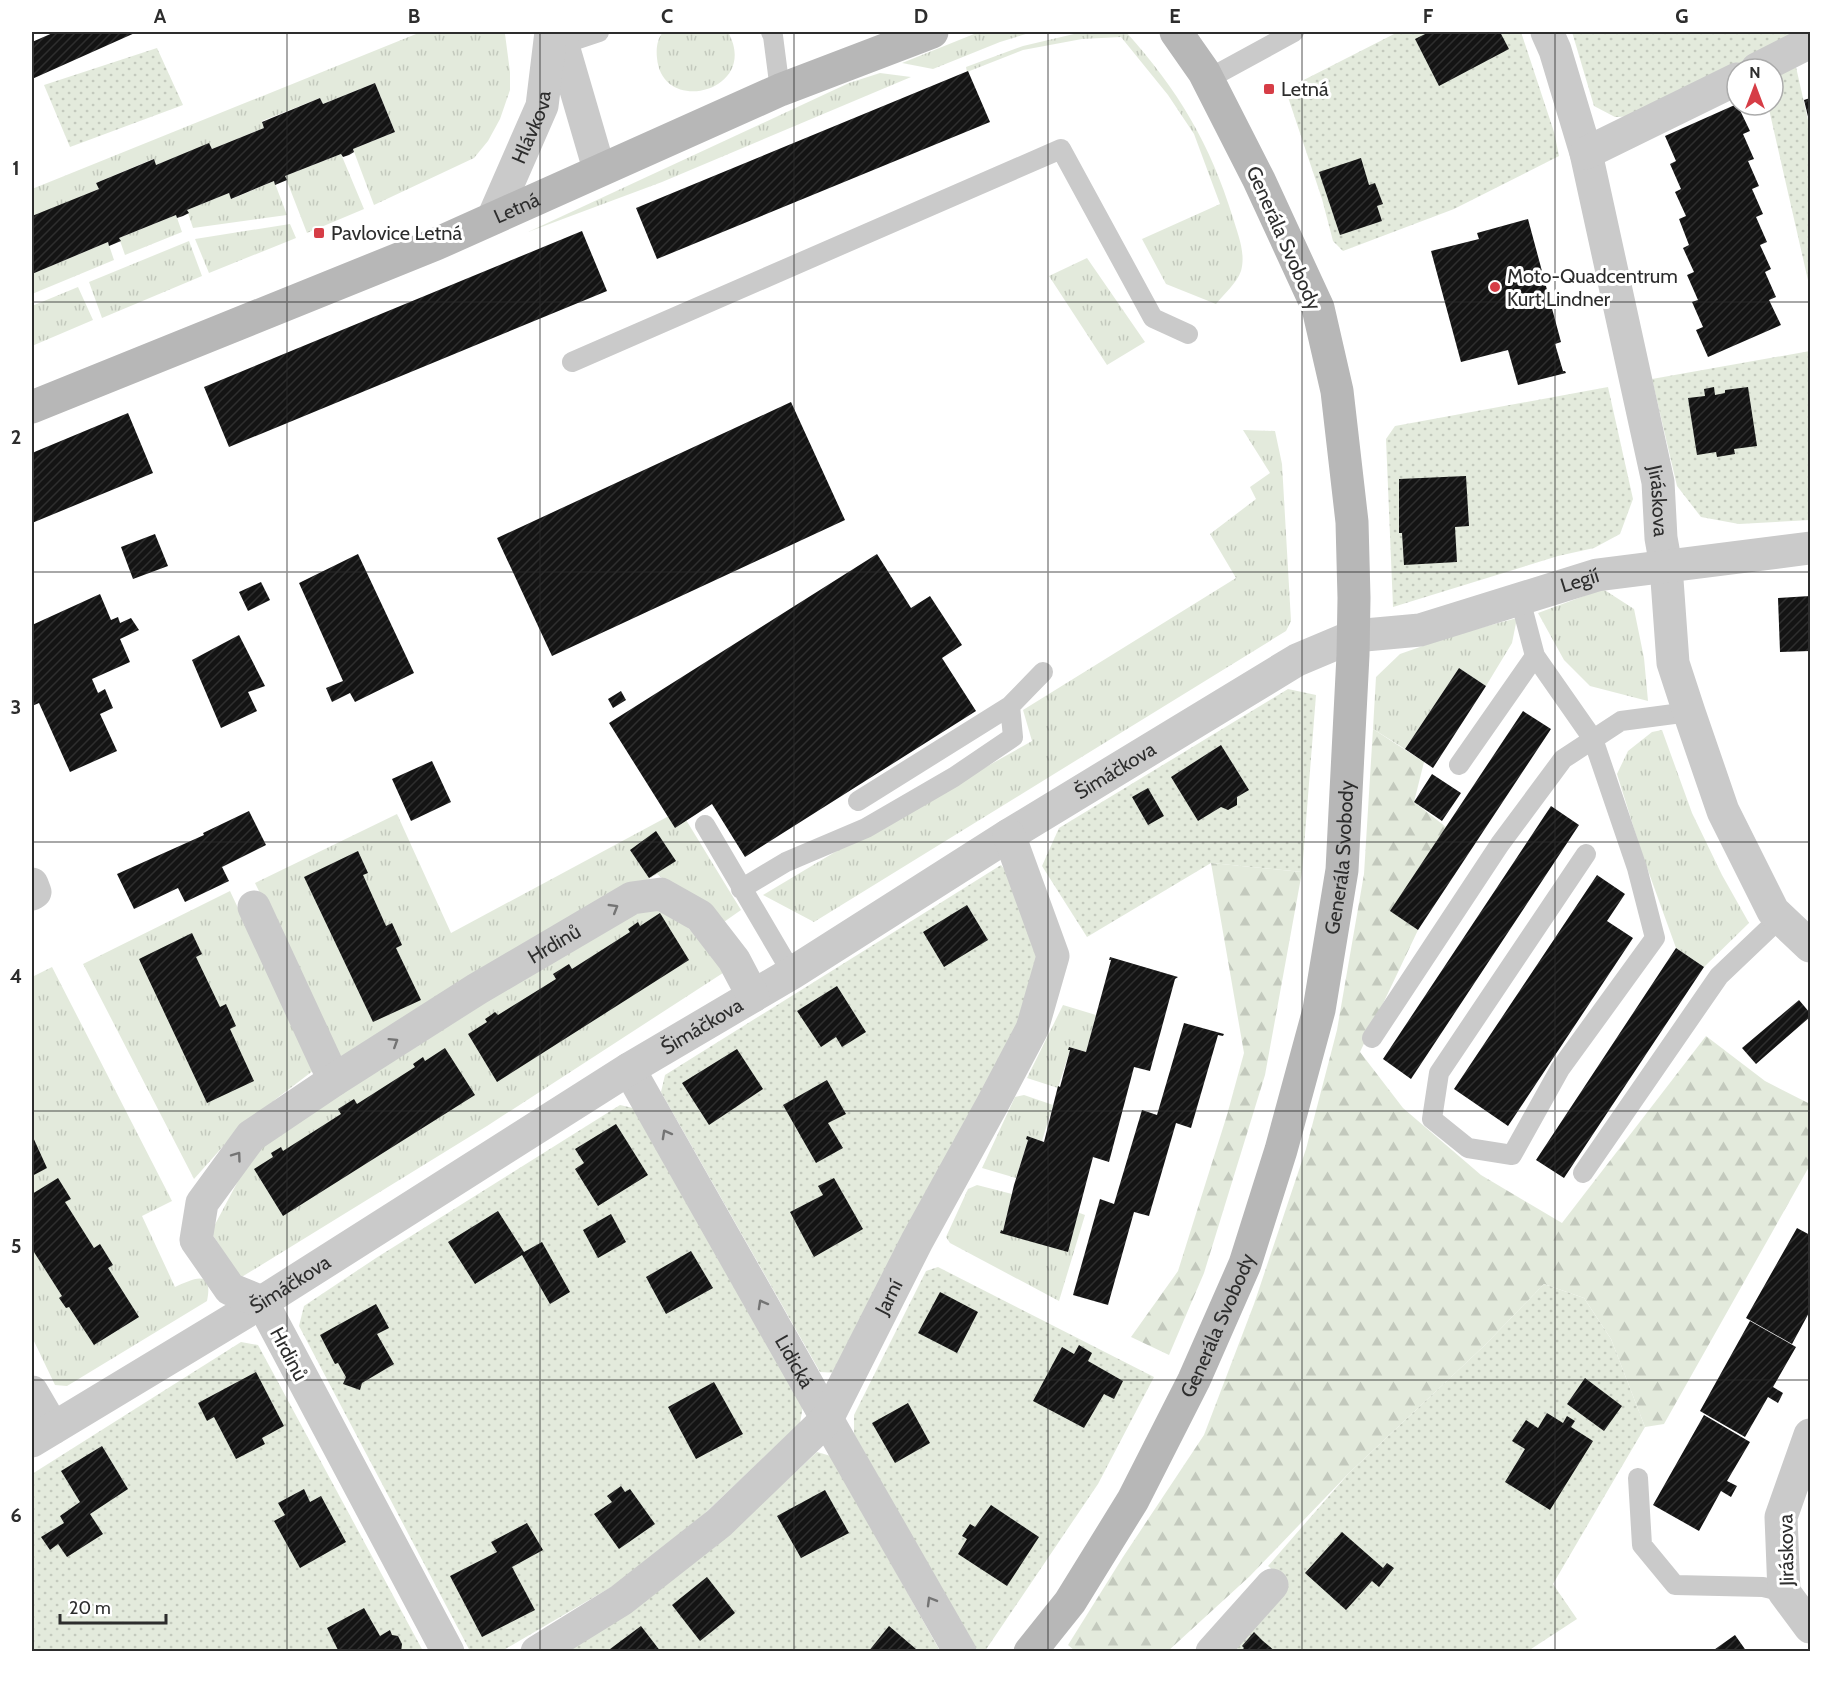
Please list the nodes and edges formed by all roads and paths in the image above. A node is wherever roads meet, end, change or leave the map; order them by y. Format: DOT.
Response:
graph roads {
  1 [pos="599,32"];
  2 [pos="771,32"];
  3 [pos="932,32"];
  4 [pos="1176,32"];
  5 [pos="1294,32"];
  6 [pos="1547,32"];
  7 [pos="558,36"];
  8 [pos="1810,42"];
  9 [pos="1781,57"];
  10 [pos="1208,79"];
  11 [pos="1725,85"];
  12 [pos="780,90"];
  13 [pos="1586,153"];
  14 [pos="599,169"];
  15 [pos="493,218"];
  16 [pos="1188,334"];
  17 [pos="572,362"];
  18 [pos="32,407"];
  19 [pos="1810,548"];
  20 [pos="1666,566"];
  21 [pos="1520,599"];
  22 [pos="1354,636"];
  23 [pos="1535,656"];
  24 [pos="1043,672"];
  25 [pos="1010,706"];
  26 [pos="1689,712"];
  27 [pos="1593,739"];
  28 [pos="1460,765"];
  29 [pos="858,801"];
  30 [pos="705,825"];
  31 [pos="1009,835"];
  32 [pos="1586,854"];
  33 [pos="741,889"];
  34 [pos="254,907"];
  35 [pos="1780,918"];
  36 [pos="1810,946"];
  37 [pos="792,973"];
  38 [pos="753,996"];
  39 [pos="1372,1038"];
  40 [pos="630,1069"];
  41 [pos="334,1080"];
  42 [pos="1583,1173"];
  43 [pos="262,1302"];
  44 [pos="32,1392"];
  45 [pos="827,1419"];
  46 [pos="42,1434"];
  47 [pos="1810,1435"];
  48 [pos="1638,1478"];
  49 [pos="1272,1585"];
  50 [pos="1784,1592"];
  51 [pos="1810,1627"];
  52 [pos="448,1652"];
  53 [pos="537,1652"];
  54 [pos="960,1652"];
  55 [pos="1030,1652"];
  56 [pos="1212,1652"];
  1 -- 7 [label="lane"];
  2 -- 12 [label="lane"];
  3 -- 12 [label="main road, Letná"];
  4 -- 10 [label="main road, Generála Svobody"];
  5 -- 10 [label="lane"];
  6 -- 13 [label="street, Jiráskova"];
  7 -- 14 [label="street, Hlávkova"];
  7 -- 15 [label="street, Hlávkova"];
  8 -- 9 [label="street"];
  10 -- 22 [label="main road, Generála Svobody"];
  11 -- 13 [label="street"];
  12 -- 14 [label="main road, Letná"];
  13 -- 20 [label="street, Jiráskova"];
  14 -- 15 [label="main road, Letná"];
  15 -- 18 [label="main road, Letná"];
  16 -- 17 [label="lane"];
  19 -- 20 [label="street, Legií"];
  20 -- 21 [label="street, Legií"];
  20 -- 26 [label="street, Jiráskova"];
  21 -- 22 [label="street, Legií"];
  21 -- 23 [label="lane"];
  22 -- 31 [label="street, Šimáčkova"];
  22 -- 55 [label="main road, Generála Svobody"];
  23 -- 27 [label="lane"];
  23 -- 28 [label="lane"];
  24 -- 25 [label="lane"];
  25 -- 29 [label="lane"];
  25 -- 33 [label="lane"];
  26 -- 27 [label="lane"];
  26 -- 35 [label="street, Jiráskova"];
  27 -- 32 [label="lane"];
  27 -- 39 [label="lane"];
  30 -- 33 [label="lane"];
  31 -- 37 [label="street, Šimáčkova"];
  31 -- 45 [label="street, Jarní"];
  33 -- 37 [label="lane"];
  34 -- 41 [label="street"];
  35 -- 36 [label="street, Jiráskova"];
  35 -- 42 [label="lane"];
  37 -- 38 [label="street, Šimáčkova"];
  38 -- 40 [label="street, Šimáčkova"];
  41 -- 38 [label="street, Hrdinů, one-way"];
  40 -- 43 [label="street, Šimáčkova"];
  45 -- 40 [label="street, Lidická, one-way"];
  43 -- 41 [label="street, Hrdinů, one-way"];
  43 -- 46 [label="street, Šimáčkova"];
  43 -- 52 [label="street, Hrdinů"];
  44 -- 46 [label="street, Šimáčkova"];
  45 -- 53 [label="street, Jarní"];
  54 -- 45 [label="street, Lidická, one-way"];
  47 -- 50 [label="street, Jiráskova"];
  48 -- 50 [label="lane"];
  49 -- 56 [label="street"];
  50 -- 51 [label="street, Jiráskova"];
}
